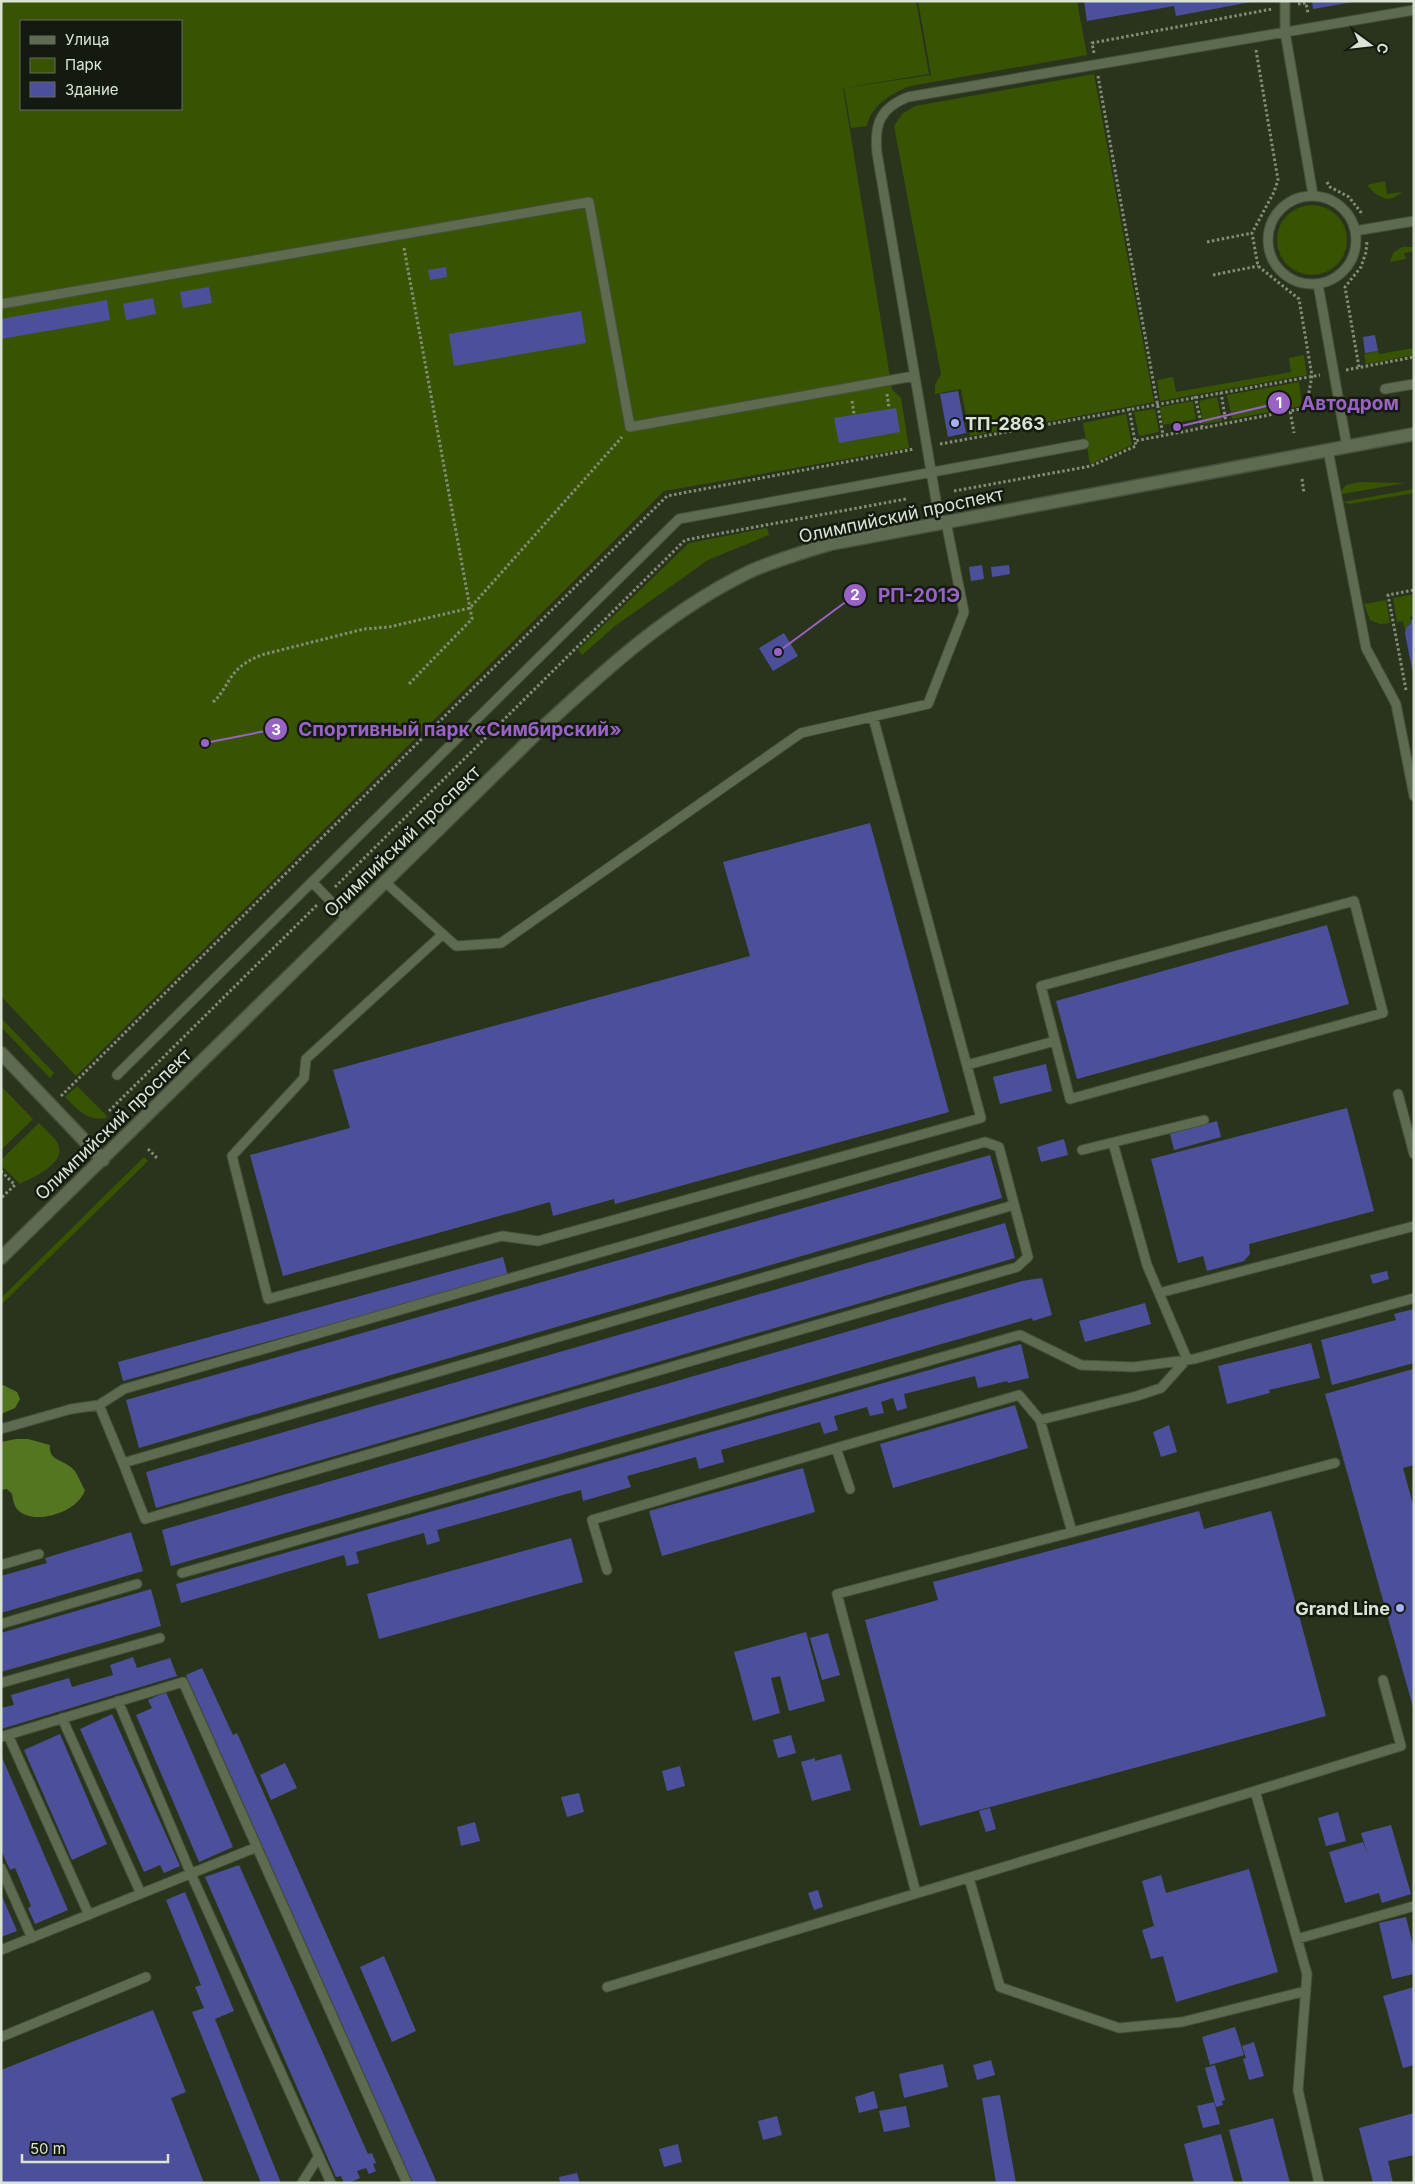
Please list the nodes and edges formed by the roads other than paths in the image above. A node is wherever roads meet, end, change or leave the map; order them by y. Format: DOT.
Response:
graph roads {
  1 [pos="1286,4"];
  2 [pos="1414,10"];
  3 [pos="1285,32"];
  4 [pos="1314,195"];
  5 [pos="1414,221"];
  6 [pos="1355,231"];
  7 [pos="1318,284"];
  8 [pos="1,304"];
  9 [pos="914,376"];
  10 [pos="1414,384"];
  11 [pos="1385,389"];
  12 [pos="1414,434"];
  13 [pos="1084,444"];
  14 [pos="1348,447"];
  15 [pos="1328,450"];
  16 [pos="931,472"];
  17 [pos="943,523"];
  18 [pos="873,717"];
  19 [pos="1414,796"];
  20 [pos="312,882"];
  21 [pos="385,882"];
  22 [pos="348,919"];
  23 [pos="443,934"];
  24 [pos="1055,1041"];
  25 [pos="1,1053"];
  26 [pos="967,1065"];
  27 [pos="117,1075"];
  28 [pos="1398,1094"];
  29 [pos="1204,1120"];
  30 [pos="1113,1143"];
  31 [pos="1082,1150"];
  32 [pos="1414,1154"];
  33 [pos="103,1160"];
  34 [pos="1014,1205"];
  35 [pos="1414,1226"];
  36 [pos="1,1258"];
  37 [pos="1159,1293"];
  38 [pos="1414,1298"];
  39 [pos="1187,1359"];
  40 [pos="99,1405"];
  41 [pos="1040,1420"];
  42 [pos="1,1429"];
  43 [pos="836,1448"];
  44 [pos="123,1463"];
  45 [pos="1335,1463"];
  46 [pos="850,1489"];
  47 [pos="1072,1532"];
  48 [pos="40,1554"];
  49 [pos="1,1565"];
  50 [pos="607,1570"];
  51 [pos="182,1573"];
  52 [pos="137,1584"];
  53 [pos="1,1624"];
  54 [pos="160,1638"];
  55 [pos="1383,1680"];
  56 [pos="1,1684"];
  57 [pos="118,1701"];
  58 [pos="62,1718"];
  59 [pos="5,1736"];
  60 [pos="1255,1791"];
  61 [pos="257,1847"];
  62 [pos="1,1868"];
  63 [pos="191,1874"];
  64 [pos="968,1878"];
  65 [pos="141,1894"];
  66 [pos="916,1894"];
  67 [pos="1414,1906"];
  68 [pos="88,1916"];
  69 [pos="32,1938"];
  70 [pos="1297,1939"];
  71 [pos="1,1950"];
  72 [pos="146,1977"];
  73 [pos="607,1987"];
  74 [pos="1306,1991"];
  75 [pos="1,2037"];
  76 [pos="319,2156"];
  77 [pos="302,2183"];
  78 [pos="331,2183"];
  79 [pos="407,2183"];
  80 [pos="1319,2183"];
  1 -- 3 [label="lane"];
  2 -- 3 [label="lane"];
  3 -- 4 [label="lane"];
  3 -- 9 [label="lane"];
  4 -- 6 [label="lane"];
  4 -- 7 [label="lane"];
  5 -- 6 [label="lane"];
  6 -- 7 [label="lane"];
  7 -- 14 [label="lane"];
  8 -- 9 [label="lane"];
  9 -- 16 [label="lane"];
  10 -- 11 [label="lane"];
  12 -- 14 [label="street, Олимпийский проспект"];
  13 -- 16 [label="lane"];
  14 -- 15 [label="street, Олимпийский проспект"];
  15 -- 17 [label="street, Олимпийский проспект"];
  15 -- 19 [label="lane"];
  16 -- 17 [label="lane"];
  16 -- 20 [label="lane"];
  17 -- 18 [label="lane"];
  17 -- 21 [label="street, Олимпийский проспект"];
  18 -- 23 [label="lane"];
  18 -- 26 [label="lane"];
  20 -- 22 [label="lane"];
  20 -- 27 [label="lane"];
  21 -- 22 [label="street, Олимпийский проспект"];
  21 -- 23 [label="lane"];
  22 -- 33 [label="street, Олимпийский проспект"];
  23 -- 26 [label="lane"];
  24 -- 24 [label="lane"];
  24 -- 26 [label="lane"];
  25 -- 33 [label="street"];
  28 -- 32 [label="lane"];
  29 -- 30 [label="lane"];
  30 -- 31 [label="lane"];
  30 -- 37 [label="lane"];
  33 -- 36 [label="street, Олимпийский проспект"];
  34 -- 40 [label="lane"];
  34 -- 44 [label="lane"];
  34 -- 44 [label="lane"];
  35 -- 37 [label="lane"];
  37 -- 39 [label="lane"];
  38 -- 39 [label="lane"];
  39 -- 41 [label="lane"];
  39 -- 51 [label="lane"];
  40 -- 42 [label="lane"];
  40 -- 44 [label="lane"];
  41 -- 43 [label="lane"];
  41 -- 47 [label="lane"];
  43 -- 46 [label="lane"];
  43 -- 50 [label="lane"];
  45 -- 47 [label="lane"];
  47 -- 66 [label="lane"];
  48 -- 49 [label="lane"];
  52 -- 53 [label="lane"];
  54 -- 56 [label="lane"];
  55 -- 60 [label="lane"];
  57 -- 58 [label="lane"];
  57 -- 61 [label="lane"];
  57 -- 63 [label="lane"];
  58 -- 59 [label="lane"];
  58 -- 65 [label="lane"];
  59 -- 68 [label="lane"];
  60 -- 64 [label="lane"];
  60 -- 70 [label="lane"];
  61 -- 63 [label="lane"];
  61 -- 79 [label="lane"];
  62 -- 69 [label="lane"];
  63 -- 65 [label="lane"];
  63 -- 76 [label="lane"];
  64 -- 66 [label="lane"];
  64 -- 74 [label="lane"];
  65 -- 68 [label="lane"];
  66 -- 73 [label="lane"];
  67 -- 70 [label="lane"];
  68 -- 69 [label="lane"];
  69 -- 71 [label="lane"];
  70 -- 74 [label="lane"];
  72 -- 75 [label="lane"];
  74 -- 80 [label="lane"];
  76 -- 77 [label="lane"];
  76 -- 78 [label="lane"];
}
